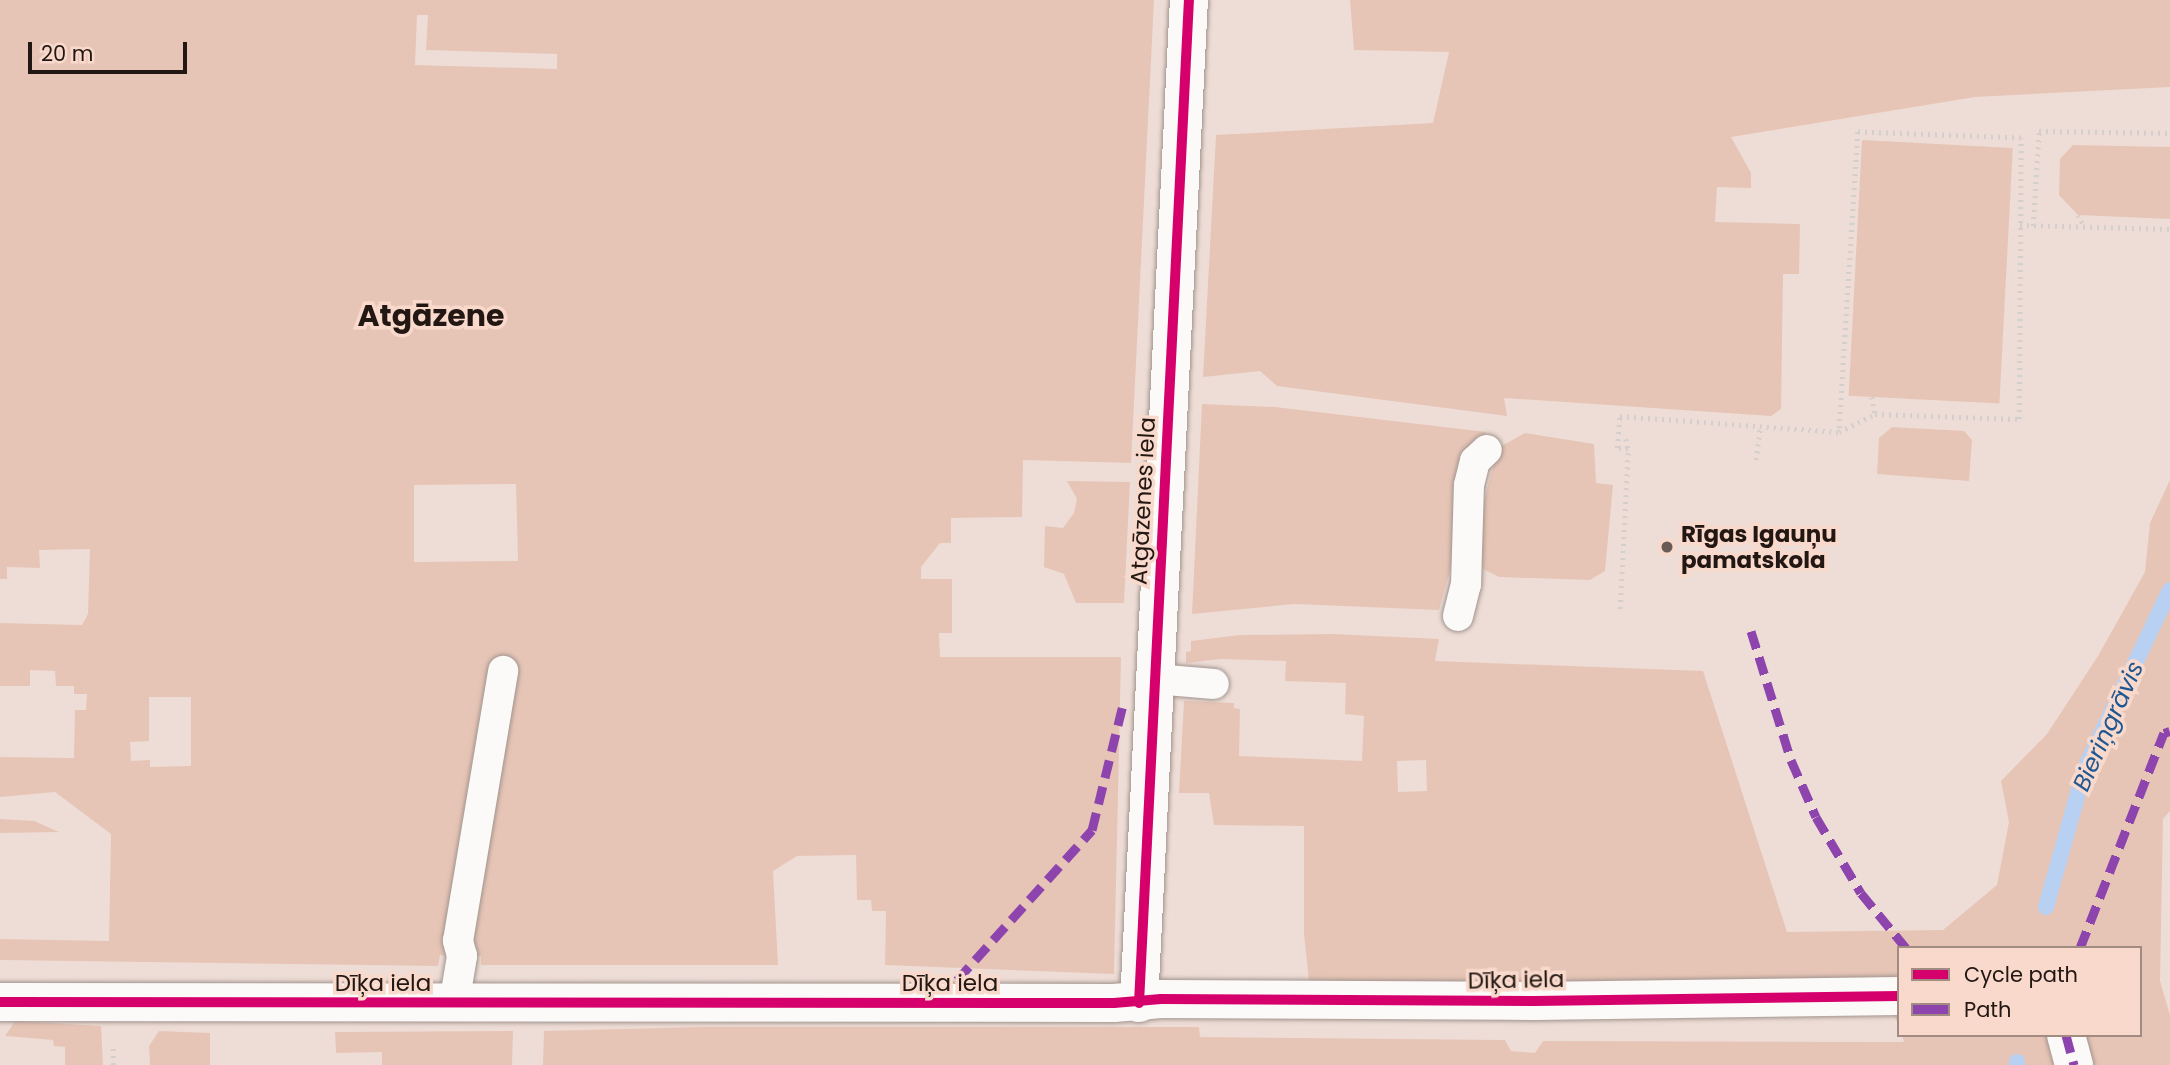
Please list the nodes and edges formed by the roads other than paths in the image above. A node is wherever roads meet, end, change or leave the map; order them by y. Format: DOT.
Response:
graph roads {
  1 [pos="1189,0"];
  2 [pos="1487,450"];
  3 [pos="1458,616"];
  4 [pos="503,671"];
  5 [pos="1155,678"];
  6 [pos="1214,684"];
  7 [pos="1897,996"];
  8 [pos="0,1002"];
  9 [pos="1139,1003"];
  10 [pos="454,1004"];
  11 [pos="2067,1037"];
  12 [pos="2074,1065"];
  1 -- 5 [label="street, Atgāzenes iela"];
  2 -- 3 [label="lane"];
  4 -- 10 [label="lane"];
  5 -- 6 [label="lane"];
  5 -- 9 [label="street, Atgāzenes iela"];
  7 -- 9 [label="street, Dīķa iela"];
  8 -- 10 [label="street, Dīķa iela"];
  9 -- 10 [label="street, Dīķa iela"];
  11 -- 12 [label="street"];
}
